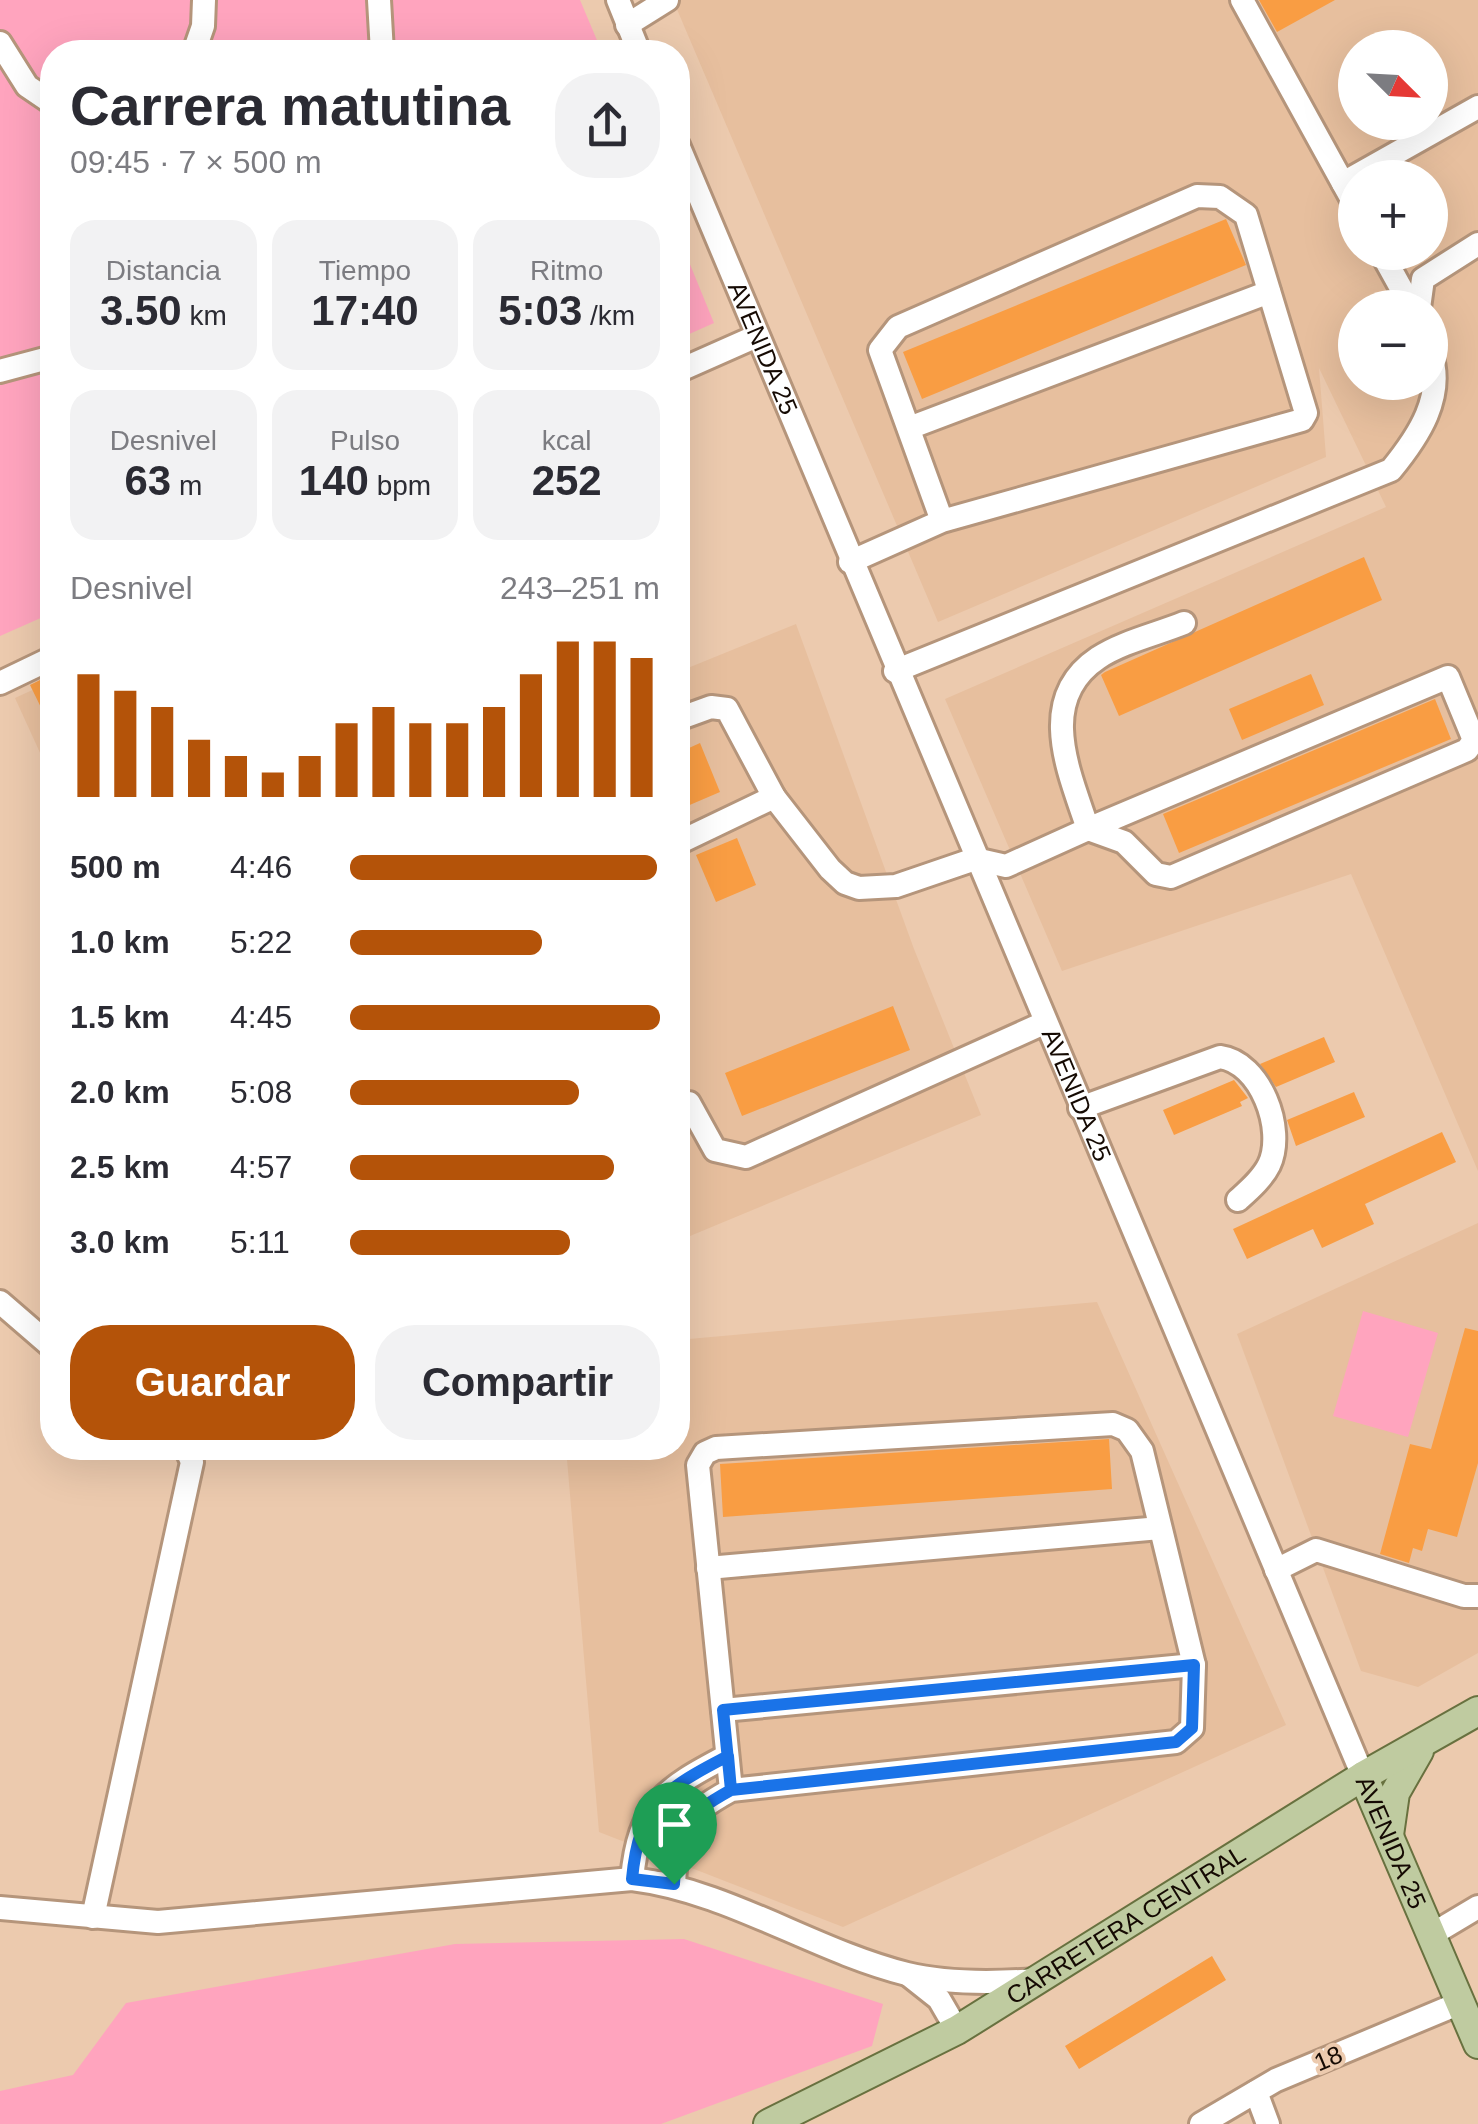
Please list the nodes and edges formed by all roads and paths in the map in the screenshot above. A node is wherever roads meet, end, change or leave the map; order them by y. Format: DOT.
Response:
graph roads {
  1 [pos="204,0"];
  2 [pos="379,0"];
  3 [pos="618,0"];
  4 [pos="667,0"];
  5 [pos="1242,0"];
  6 [pos="627,25"];
  7 [pos="198,40"];
  8 [pos="381,40"];
  9 [pos="634,40"];
  10 [pos="2,57"];
  11 [pos="40,94"];
  12 [pos="1478,107"];
  13 [pos="1384,160"];
  14 [pos="690,174"];
  15 [pos="1338,174"];
  16 [pos="1478,244"];
  17 [pos="1421,290"];
  18 [pos="1269,292"];
  19 [pos="757,336"];
  20 [pos="40,360"];
  21 [pos="690,365"];
  22 [pos="0,371"];
  23 [pos="1430,400"];
  24 [pos="908,428"];
  25 [pos="942,521"];
  26 [pos="850,562"];
  27 [pos="1184,623"];
  28 [pos="40,664"];
  29 [pos="896,671"];
  30 [pos="0,683"];
  31 [pos="690,715"];
  32 [pos="774,797"];
  33 [pos="1088,829"];
  34 [pos="690,837"];
  35 [pos="975,860"];
  36 [pos="1044,1022"];
  37 [pos="690,1104"];
  38 [pos="1080,1108"];
  39 [pos="1238,1200"];
  40 [pos="0,1302"];
  41 [pos="40,1337"];
  42 [pos="191,1460"];
  43 [pos="1160,1528"];
  44 [pos="708,1568"];
  45 [pos="1276,1570"];
  46 [pos="1478,1596"];
  47 [pos="1194,1665"];
  48 [pos="723,1710"];
  49 [pos="1478,1711"];
  50 [pos="1423,1745"];
  51 [pos="728,1756"];
  52 [pos="1363,1776"];
  53 [pos="731,1790"];
  54 [pos="1390,1837"];
  55 [pos="632,1879"];
  56 [pos="674,1884"];
  57 [pos="1478,1907"];
  58 [pos="0,1908"];
  59 [pos="94,1918"];
  60 [pos="1432,1936"];
  61 [pos="908,1974"];
  62 [pos="1038,1980"];
  63 [pos="1460,2004"];
  64 [pos="956,2030"];
  65 [pos="1478,2044"];
  66 [pos="1256,2092"];
  67 [pos="768,2124"];
  68 [pos="1202,2124"];
  69 [pos="1268,2124"];
  1 -- 7 [label="street"];
  2 -- 8 [label="street"];
  3 -- 6 [label="street"];
  4 -- 6 [label="street"];
  5 -- 15 [label="street"];
  6 -- 9 [label="street"];
  10 -- 11 [label="street"];
  12 -- 13 [label="street"];
  14 -- 19 [label="street, AVENIDA 25"];
  16 -- 17 [label="street"];
  18 -- 24 [label="street"];
  18 -- 24 [label="street"];
  18 -- 25 [label="street"];
  19 -- 21 [label="street"];
  19 -- 26 [label="street, AVENIDA 25"];
  20 -- 22 [label="street"];
  23 -- 29 [label="street"];
  24 -- 25 [label="street"];
  25 -- 26 [label="street"];
  26 -- 29 [label="street, AVENIDA 25"];
  27 -- 33 [label="street"];
  28 -- 30 [label="street"];
  29 -- 35 [label="street, AVENIDA 25"];
  31 -- 32 [label="street"];
  32 -- 34 [label="street"];
  32 -- 35 [label="street"];
  33 -- 33 [label="street"];
  33 -- 35 [label="street"];
  35 -- 36 [label="street, AVENIDA 25"];
  36 -- 37 [label="street"];
  36 -- 38 [label="street, AVENIDA 25"];
  38 -- 39 [label="street"];
  38 -- 45 [label="street, AVENIDA 25"];
  40 -- 41 [label="street"];
  42 -- 59 [label="street"];
  43 -- 44 [label="street"];
  43 -- 44 [label="street"];
  43 -- 47 [label="street"];
  44 -- 48 [label="street"];
  45 -- 46 [label="street"];
  45 -- 52 [label="street, AVENIDA 25"];
  47 -- 48 [label="street"];
  47 -- 53 [label="street"];
  48 -- 51 [label="street"];
  49 -- 50 [label="main road, CARRETERA CENTRAL"];
  50 -- 52 [label="main road, CARRETERA CENTRAL"];
  50 -- 54 [label="main road"];
  51 -- 53 [label="street"];
  51 -- 55 [label="street"];
  52 -- 54 [label="main road, AVENIDA 25"];
  52 -- 62 [label="main road, CARRETERA CENTRAL"];
  53 -- 56 [label="street"];
  54 -- 60 [label="main road, AVENIDA 25"];
  55 -- 56 [label="street"];
  55 -- 59 [label="street"];
  56 -- 61 [label="street"];
  57 -- 60 [label="street"];
  58 -- 59 [label="street"];
  60 -- 63 [label="main road, AVENIDA 25"];
  61 -- 62 [label="street"];
  61 -- 64 [label="street"];
  62 -- 64 [label="main road, CARRETERA CENTRAL"];
  63 -- 65 [label="main road, AVENIDA 25"];
  63 -- 66 [label="street, 18"];
  64 -- 67 [label="main road, CARRETERA CENTRAL"];
  66 -- 68 [label="street, 18"];
  66 -- 69 [label="street"];
}
